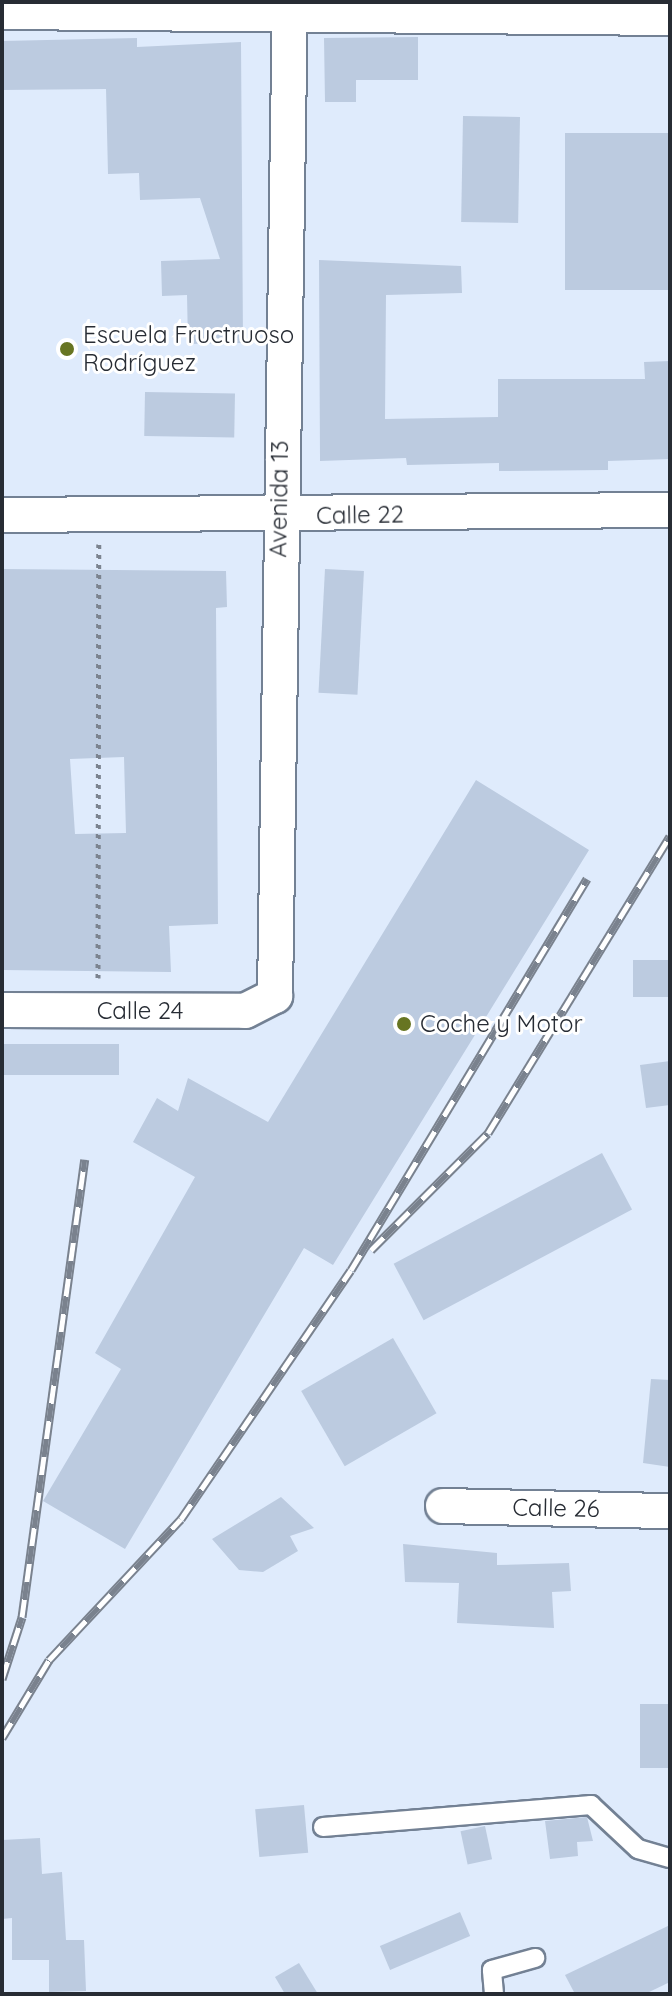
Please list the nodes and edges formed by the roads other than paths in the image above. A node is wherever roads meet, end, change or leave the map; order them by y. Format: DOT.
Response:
graph roads {
  1 [pos="290,9"];
  2 [pos="2,12"];
  3 [pos="670,18"];
  4 [pos="670,510"];
  5 [pos="2,515"];
  6 [pos="278,516"];
  7 [pos="275,996"];
  8 [pos="2,1010"];
  9 [pos="443,1506"];
  10 [pos="670,1511"];
  11 [pos="323,1827"];
  12 [pos="670,1858"];
  13 [pos="535,1958"];
  14 [pos="494,1994"];
  1 -- 2 [label="street"];
  1 -- 3 [label="street"];
  1 -- 6 [label="street, Avenida 13"];
  4 -- 6 [label="street, Calle 22"];
  5 -- 6 [label="street, Calle 22"];
  6 -- 7 [label="street, Avenida 13"];
  7 -- 8 [label="street, Calle 24"];
  9 -- 10 [label="street, Calle 26"];
  11 -- 12 [label="lane"];
  13 -- 14 [label="lane"];
}
